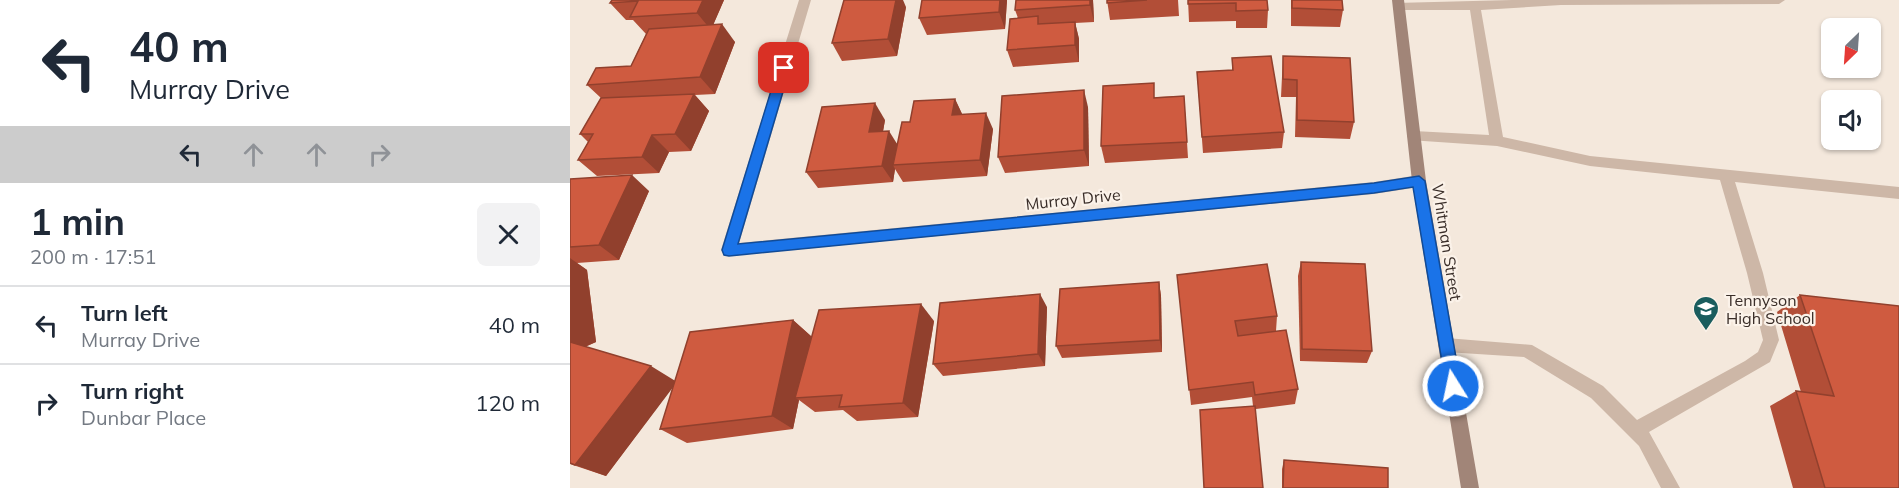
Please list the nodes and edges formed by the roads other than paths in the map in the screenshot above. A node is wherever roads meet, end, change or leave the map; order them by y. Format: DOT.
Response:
graph roads {
  1 [pos="804,0"];
  2 [pos="1779,0"];
  3 [pos="1398,3"];
  4 [pos="1475,6"];
  5 [pos="1414,135"];
  6 [pos="1497,141"];
  7 [pos="1726,175"];
  8 [pos="1419,181"];
  9 [pos="1899,193"];
  10 [pos="1446,345"];
  11 [pos="1635,430"];
  12 [pos="1470,488"];
  13 [pos="1671,488"];
  1 -- 8 [label="street, Murray Drive"];
  2 -- 4 [label="street"];
  3 -- 4 [label="street"];
  3 -- 5 [label="street, Whitman Street"];
  4 -- 6 [label="street"];
  5 -- 6 [label="street"];
  5 -- 8 [label="street, Whitman Street"];
  6 -- 7 [label="street"];
  7 -- 9 [label="street"];
  7 -- 11 [label="street"];
  8 -- 10 [label="street, Whitman Street"];
  10 -- 11 [label="street"];
  10 -- 12 [label="street, Whitman Street"];
  11 -- 13 [label="street"];
}
